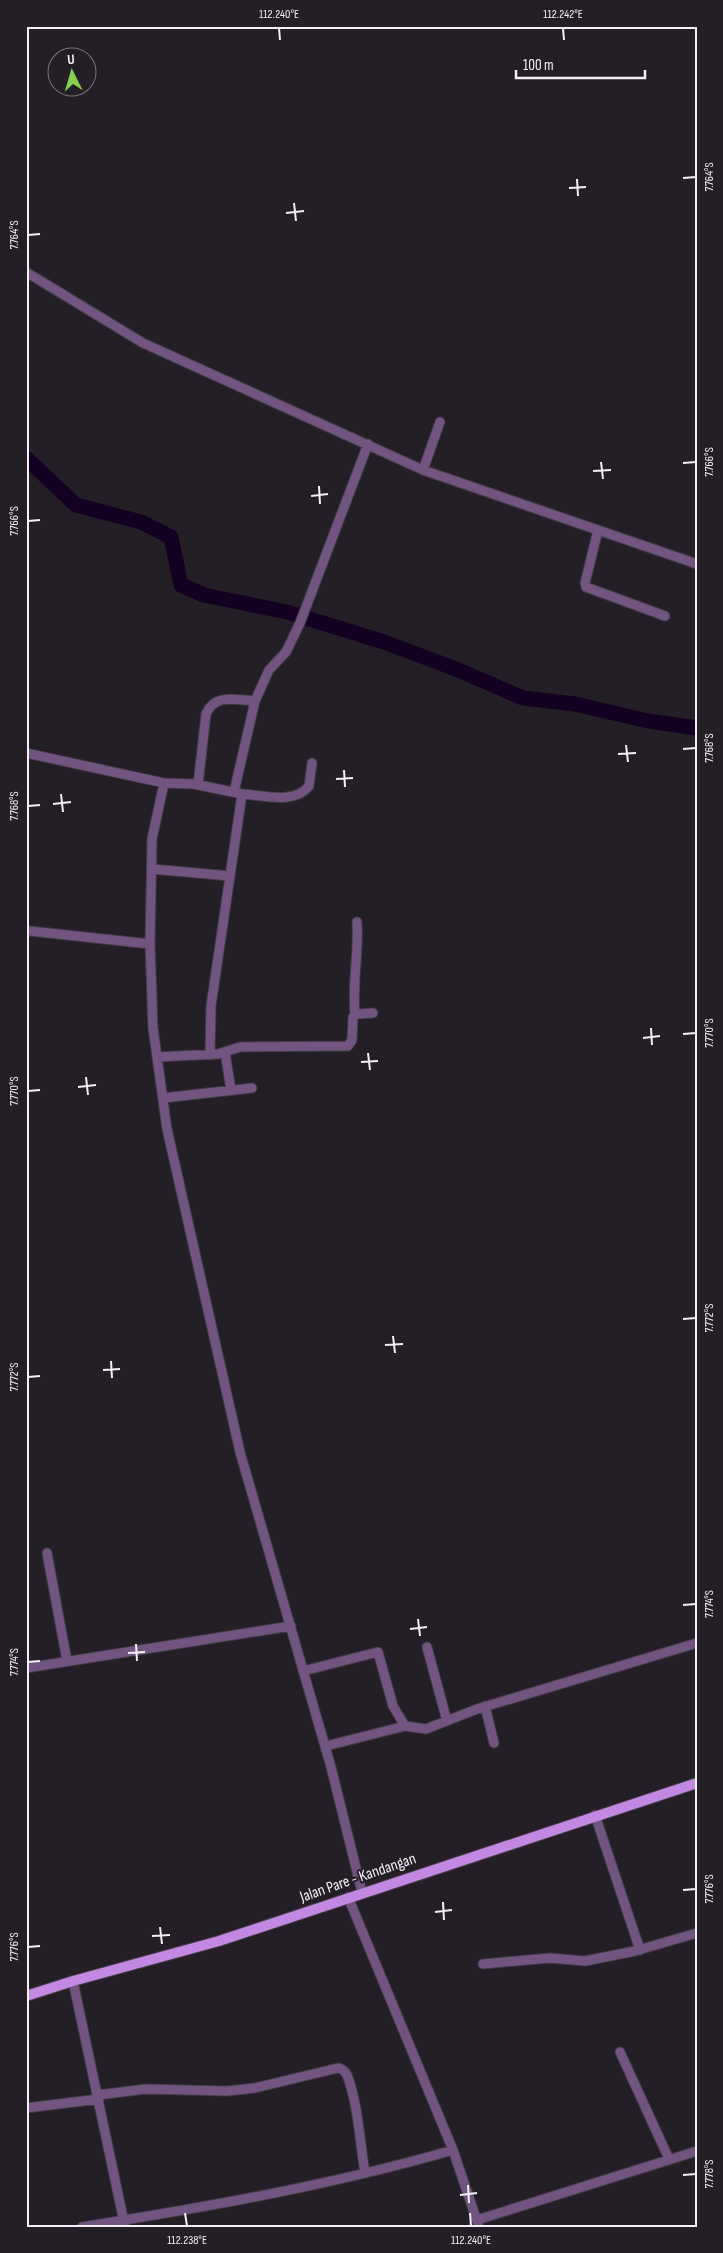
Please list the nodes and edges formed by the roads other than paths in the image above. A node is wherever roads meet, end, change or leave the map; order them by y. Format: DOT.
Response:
graph roads {
  1 [pos="26,272"];
  2 [pos="440,422"];
  3 [pos="368,444"];
  4 [pos="423,470"];
  5 [pos="598,530"];
  6 [pos="697,564"];
  7 [pos="665,616"];
  8 [pos="255,701"];
  9 [pos="26,752"];
  10 [pos="312,763"];
  11 [pos="164,783"];
  12 [pos="198,785"];
  13 [pos="238,793"];
  14 [pos="152,870"];
  15 [pos="230,876"];
  16 [pos="357,922"];
  17 [pos="30,931"];
  18 [pos="150,944"];
  19 [pos="373,1013"];
  20 [pos="355,1014"];
  21 [pos="225,1052"];
  22 [pos="210,1055"];
  23 [pos="157,1056"];
  24 [pos="252,1088"];
  25 [pos="231,1090"];
  26 [pos="163,1098"];
  27 [pos="47,1552"];
  28 [pos="291,1626"];
  29 [pos="697,1643"];
  30 [pos="427,1647"];
  31 [pos="67,1661"];
  32 [pos="26,1668"];
  33 [pos="303,1670"];
  34 [pos="485,1706"];
  35 [pos="447,1721"];
  36 [pos="405,1726"];
  37 [pos="494,1743"];
  38 [pos="326,1746"];
  39 [pos="697,1782"];
  40 [pos="595,1815"];
  41 [pos="362,1892"];
  42 [pos="348,1897"];
  43 [pos="697,1933"];
  44 [pos="640,1950"];
  45 [pos="483,1964"];
  46 [pos="73,1981"];
  47 [pos="26,1996"];
  48 [pos="620,2052"];
  49 [pos="99,2097"];
  50 [pos="26,2108"];
  51 [pos="453,2150"];
  52 [pos="697,2151"];
  53 [pos="670,2160"];
  54 [pos="365,2173"];
  55 [pos="124,2223"];
  56 [pos="478,2223"];
  57 [pos="82,2227"];
  1 -- 3 [label="street"];
  2 -- 4 [label="street"];
  3 -- 4 [label="street"];
  3 -- 8 [label="street"];
  4 -- 5 [label="street"];
  5 -- 6 [label="street"];
  5 -- 7 [label="street"];
  8 -- 12 [label="street"];
  8 -- 13 [label="street"];
  9 -- 11 [label="street"];
  10 -- 13 [label="street"];
  11 -- 12 [label="street"];
  11 -- 14 [label="street"];
  12 -- 13 [label="street"];
  13 -- 15 [label="street"];
  14 -- 15 [label="street"];
  14 -- 18 [label="street"];
  15 -- 22 [label="street"];
  16 -- 20 [label="street"];
  17 -- 18 [label="street"];
  18 -- 23 [label="street"];
  19 -- 20 [label="street"];
  20 -- 21 [label="street"];
  21 -- 22 [label="street"];
  21 -- 25 [label="street"];
  22 -- 23 [label="street"];
  23 -- 26 [label="street"];
  24 -- 25 [label="street"];
  25 -- 26 [label="street"];
  26 -- 28 [label="street"];
  27 -- 31 [label="street"];
  28 -- 31 [label="street"];
  28 -- 33 [label="street"];
  29 -- 34 [label="street"];
  30 -- 35 [label="street"];
  31 -- 32 [label="street"];
  33 -- 36 [label="street"];
  33 -- 38 [label="street"];
  34 -- 35 [label="street"];
  34 -- 37 [label="street"];
  35 -- 36 [label="street"];
  36 -- 38 [label="street"];
  38 -- 41 [label="street"];
  39 -- 40 [label="main road, Jalan Pare - Kandangan"];
  40 -- 41 [label="main road, Jalan Pare - Kandangan"];
  40 -- 44 [label="street"];
  41 -- 42 [label="main road, Jalan Pare - Kandangan"];
  42 -- 46 [label="main road, Jalan Pare - Kandangan"];
  42 -- 51 [label="street"];
  43 -- 44 [label="street"];
  44 -- 45 [label="street"];
  46 -- 47 [label="main road, Jalan Pare - Kandangan"];
  46 -- 49 [label="street"];
  48 -- 53 [label="street"];
  49 -- 50 [label="street"];
  49 -- 54 [label="street"];
  49 -- 55 [label="street"];
  51 -- 54 [label="street"];
  51 -- 56 [label="street"];
  52 -- 53 [label="street"];
  53 -- 56 [label="street"];
  54 -- 55 [label="street"];
  55 -- 57 [label="street"];
}
